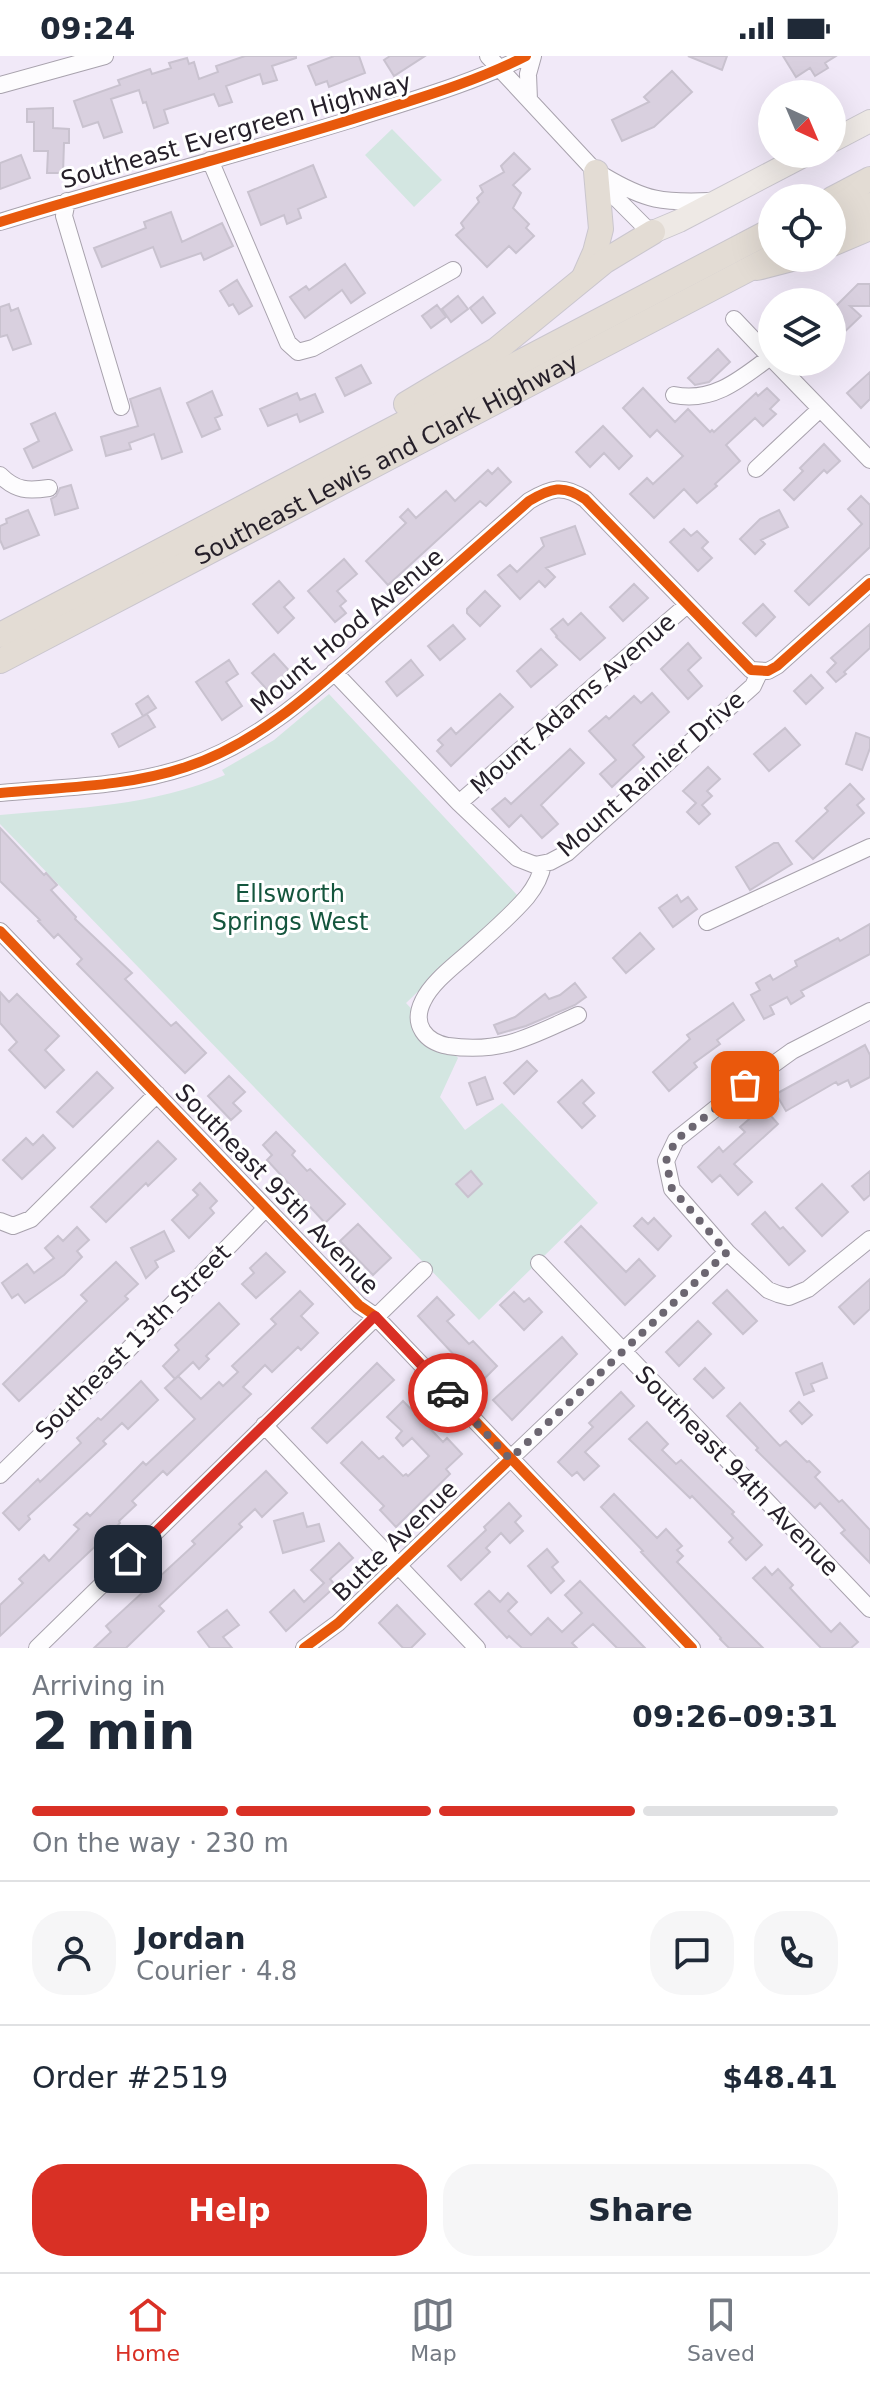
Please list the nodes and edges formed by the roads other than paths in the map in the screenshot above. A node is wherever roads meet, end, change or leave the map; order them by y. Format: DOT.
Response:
graph roads {
  1 [pos="105,56"];
  2 [pos="488,56"];
  3 [pos="526,56"];
  4 [pos="533,56"];
  5 [pos="501,69"];
  6 [pos="0,85"];
  7 [pos="529,100"];
  8 [pos="870,121"];
  9 [pos="846,134"];
  10 [pos="210,160"];
  11 [pos="780,168"];
  12 [pos="596,172"];
  13 [pos="870,179"];
  14 [pos="846,192"];
  15 [pos="718,200"];
  16 [pos="67,201"];
  17 [pos="870,205"];
  18 [pos="846,218"];
  19 [pos="0,222"];
  20 [pos="870,228"];
  21 [pos="653,232"];
  22 [pos="758,237"];
  23 [pos="846,238"];
  24 [pos="758,264"];
  25 [pos="758,267"];
  26 [pos="453,270"];
  27 [pos="747,270"];
  28 [pos="583,279"];
  29 [pos="734,319"];
  30 [pos="758,344"];
  31 [pos="758,368"];
  32 [pos="788,376"];
  33 [pos="674,395"];
  34 [pos="121,407"];
  35 [pos="820,409"];
  36 [pos="870,460"];
  37 [pos="332,461"];
  38 [pos="756,469"];
  39 [pos="0,475"];
  40 [pos="49,488"];
  41 [pos="870,583"];
  42 [pos="687,605"];
  43 [pos="0,635"];
  44 [pos="0,661"];
  45 [pos="760,671"];
  46 [pos="334,672"];
  47 [pos="0,793"];
  48 [pos="459,803"];
  49 [pos="870,847"];
  50 [pos="539,864"];
  51 [pos="707,922"];
  52 [pos="0,931"];
  53 [pos="870,1011"];
  54 [pos="578,1015"];
  55 [pos="157,1094"];
  56 [pos="266,1208"];
  57 [pos="6,1224"];
  58 [pos="870,1239"];
  59 [pos="727,1252"];
  60 [pos="539,1263"];
  61 [pos="424,1270"];
  62 [pos="375,1316"];
  63 [pos="622,1352"];
  64 [pos="264,1425"];
  65 [pos="510,1459"];
  66 [pos="0,1475"];
  67 [pos="398,1565"];
  68 [pos="870,1609"];
  69 [pos="37,1648"];
  70 [pos="304,1648"];
  71 [pos="477,1648"];
  72 [pos="692,1648"];
  1 -- 6 [label="street"];
  2 -- 5 [label="street"];
  3 -- 5 [label="street, Southeast Evergreen Highway"];
  4 -- 7 [label="street"];
  5 -- 7 [label="street"];
  5 -- 10 [label="street, Southeast Evergreen Highway"];
  7 -- 12 [label="street"];
  8 -- 9 [label="main road"];
  10 -- 16 [label="street, Southeast Evergreen Highway"];
  10 -- 26 [label="street"];
  11 -- 15 [label="main road"];
  12 -- 15 [label="street"];
  12 -- 21 [label="street"];
  12 -- 28 [label="highway"];
  13 -- 14 [label="highway"];
  15 -- 21 [label="main road"];
  16 -- 19 [label="street, Southeast Evergreen Highway"];
  16 -- 34 [label="street"];
  17 -- 18 [label="highway"];
  20 -- 23 [label="highway"];
  21 -- 28 [label="highway"];
  22 -- 37 [label="highway, Southeast Lewis and Clark Highway"];
  24 -- 27 [label="highway, Southeast Lewis and Clark Highway"];
  25 -- 27 [label="highway"];
  27 -- 44 [label="highway, Southeast Lewis and Clark Highway"];
  28 -- 37 [label="highway"];
  29 -- 30 [label="street"];
  31 -- 33 [label="street"];
  32 -- 35 [label="street"];
  35 -- 36 [label="street"];
  35 -- 38 [label="street"];
  37 -- 43 [label="highway, Southeast Lewis and Clark Highway"];
  39 -- 40 [label="street"];
  41 -- 45 [label="street, Mount Rainier Drive"];
  42 -- 45 [label="street"];
  42 -- 46 [label="street, Mount Hood Avenue"];
  42 -- 48 [label="street, Mount Adams Avenue"];
  45 -- 50 [label="street, Mount Rainier Drive"];
  46 -- 47 [label="street, Mount Hood Avenue"];
  46 -- 48 [label="street"];
  48 -- 50 [label="street"];
  49 -- 51 [label="street"];
  50 -- 54 [label="street"];
  52 -- 55 [label="street, Southeast 95th Avenue"];
  53 -- 59 [label="street"];
  55 -- 56 [label="street, Southeast 95th Avenue"];
  55 -- 57 [label="street"];
  56 -- 62 [label="street, Southeast 95th Avenue"];
  56 -- 66 [label="street, Southeast 13th Street"];
  58 -- 59 [label="street"];
  59 -- 63 [label="street, Butte Avenue"];
  60 -- 63 [label="street, Southeast 94th Avenue"];
  61 -- 62 [label="street"];
  62 -- 64 [label="street"];
  62 -- 65 [label="street, Southeast 95th Avenue"];
  63 -- 65 [label="street, Butte Avenue"];
  63 -- 68 [label="street, Southeast 94th Avenue"];
  64 -- 67 [label="street"];
  64 -- 69 [label="street"];
  65 -- 67 [label="street, Butte Avenue"];
  65 -- 72 [label="street, Southeast 95th Avenue"];
  67 -- 70 [label="street, Butte Avenue"];
  67 -- 71 [label="street"];
}
